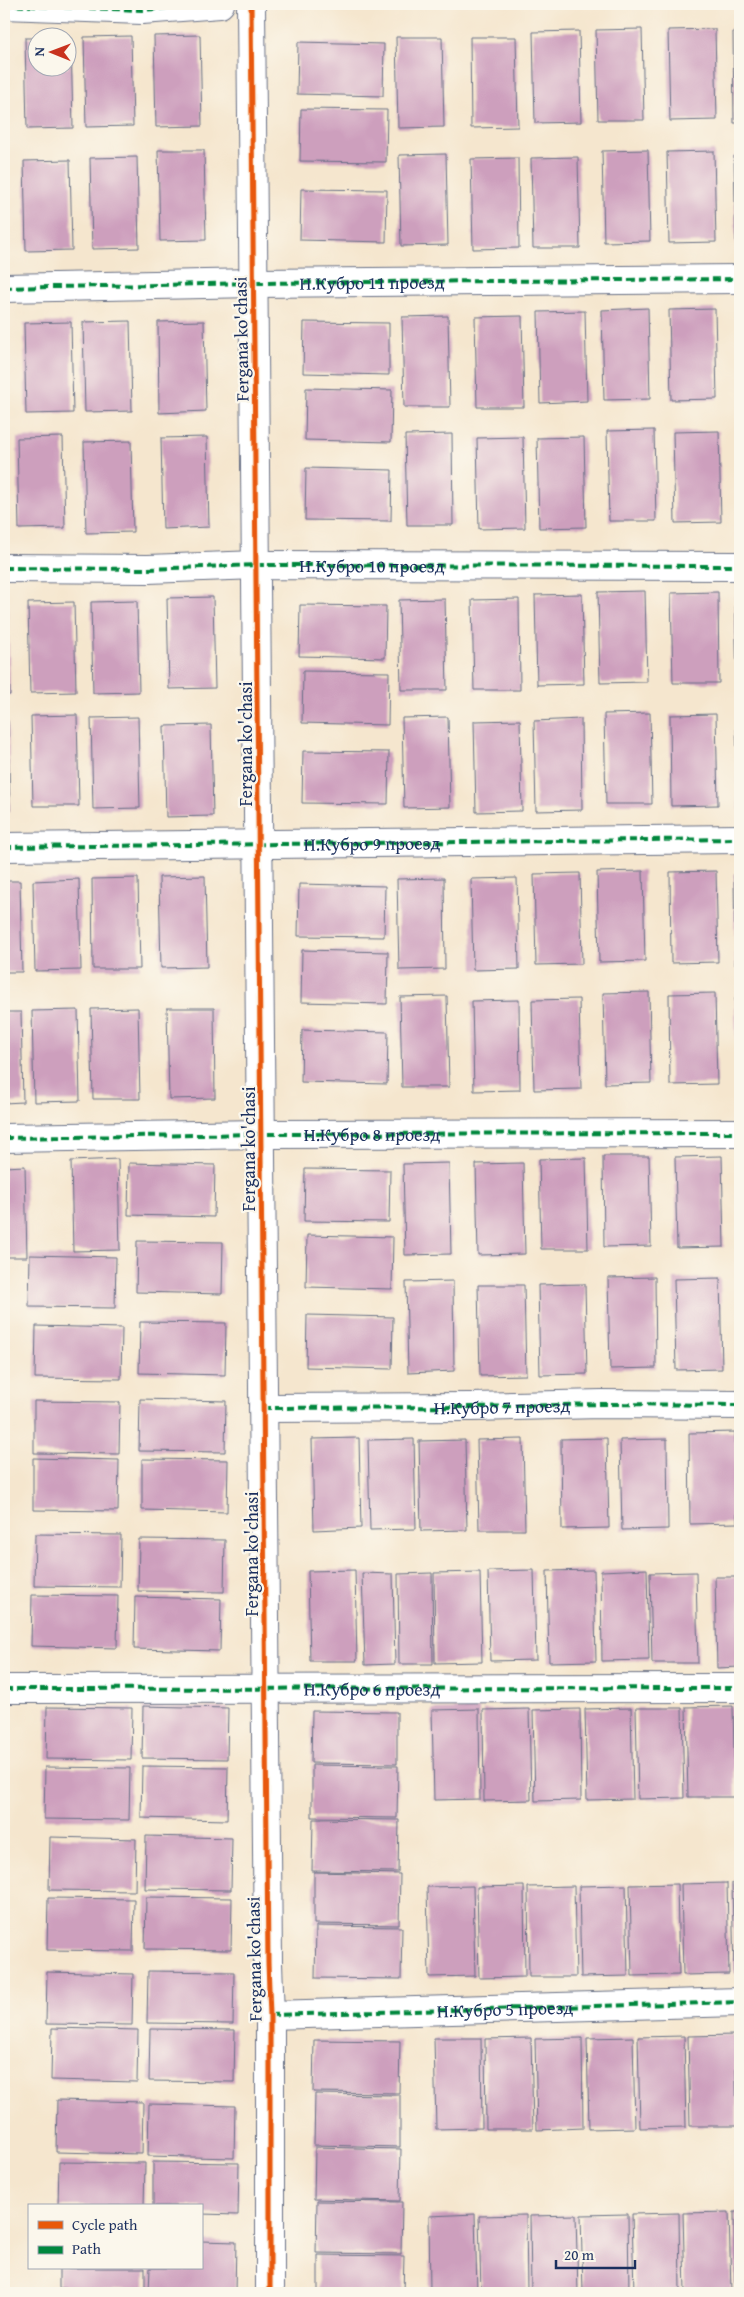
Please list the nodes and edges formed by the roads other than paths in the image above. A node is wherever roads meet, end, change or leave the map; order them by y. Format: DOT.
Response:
graph roads {
  1 [pos="220,4"];
  2 [pos="251,4"];
  3 [pos="4,5"];
  4 [pos="740,279"];
  5 [pos="255,283"];
  6 [pos="4,288"];
  7 [pos="257,565"];
  8 [pos="740,566"];
  9 [pos="4,568"];
  10 [pos="740,839"];
  11 [pos="259,844"];
  12 [pos="4,847"];
  13 [pos="740,1133"];
  14 [pos="262,1134"];
  15 [pos="4,1138"];
  16 [pos="740,1405"];
  17 [pos="263,1408"];
  18 [pos="265,1688"];
  19 [pos="740,1688"];
  20 [pos="4,1689"];
  21 [pos="740,2002"];
  22 [pos="270,2015"];
  23 [pos="270,2293"];
  1 -- 3 [label="street"];
  2 -- 5 [label="street, Fergana ko'chasi"];
  4 -- 5 [label="street, Н.Кубро 11 проезд"];
  5 -- 6 [label="street, Н.Кубро 11 проезд"];
  5 -- 7 [label="street, Fergana ko'chasi"];
  7 -- 8 [label="street, Н.Кубро 10 проезд"];
  7 -- 9 [label="street, Н.Кубро 10 проезд"];
  7 -- 11 [label="street, Fergana ko'chasi"];
  10 -- 11 [label="street, Н.Кубро 9 проезд"];
  11 -- 12 [label="street, Н.Кубро 9 проезд"];
  11 -- 14 [label="street, Fergana ko'chasi"];
  13 -- 14 [label="street, Н.Кубро 8 проезд"];
  14 -- 15 [label="street, Н.Кубро 8 проезд"];
  14 -- 17 [label="street, Fergana ko'chasi"];
  16 -- 17 [label="street, Н.Кубро 7 проезд"];
  17 -- 18 [label="street, Fergana ko'chasi"];
  18 -- 19 [label="street, Н.Кубро 6 проезд"];
  18 -- 20 [label="street, Н.Кубро 6 проезд"];
  18 -- 22 [label="street, Fergana ko'chasi"];
  21 -- 22 [label="street, Н.Кубро 5 проезд"];
  22 -- 23 [label="street, Fergana ko'chasi"];
}
